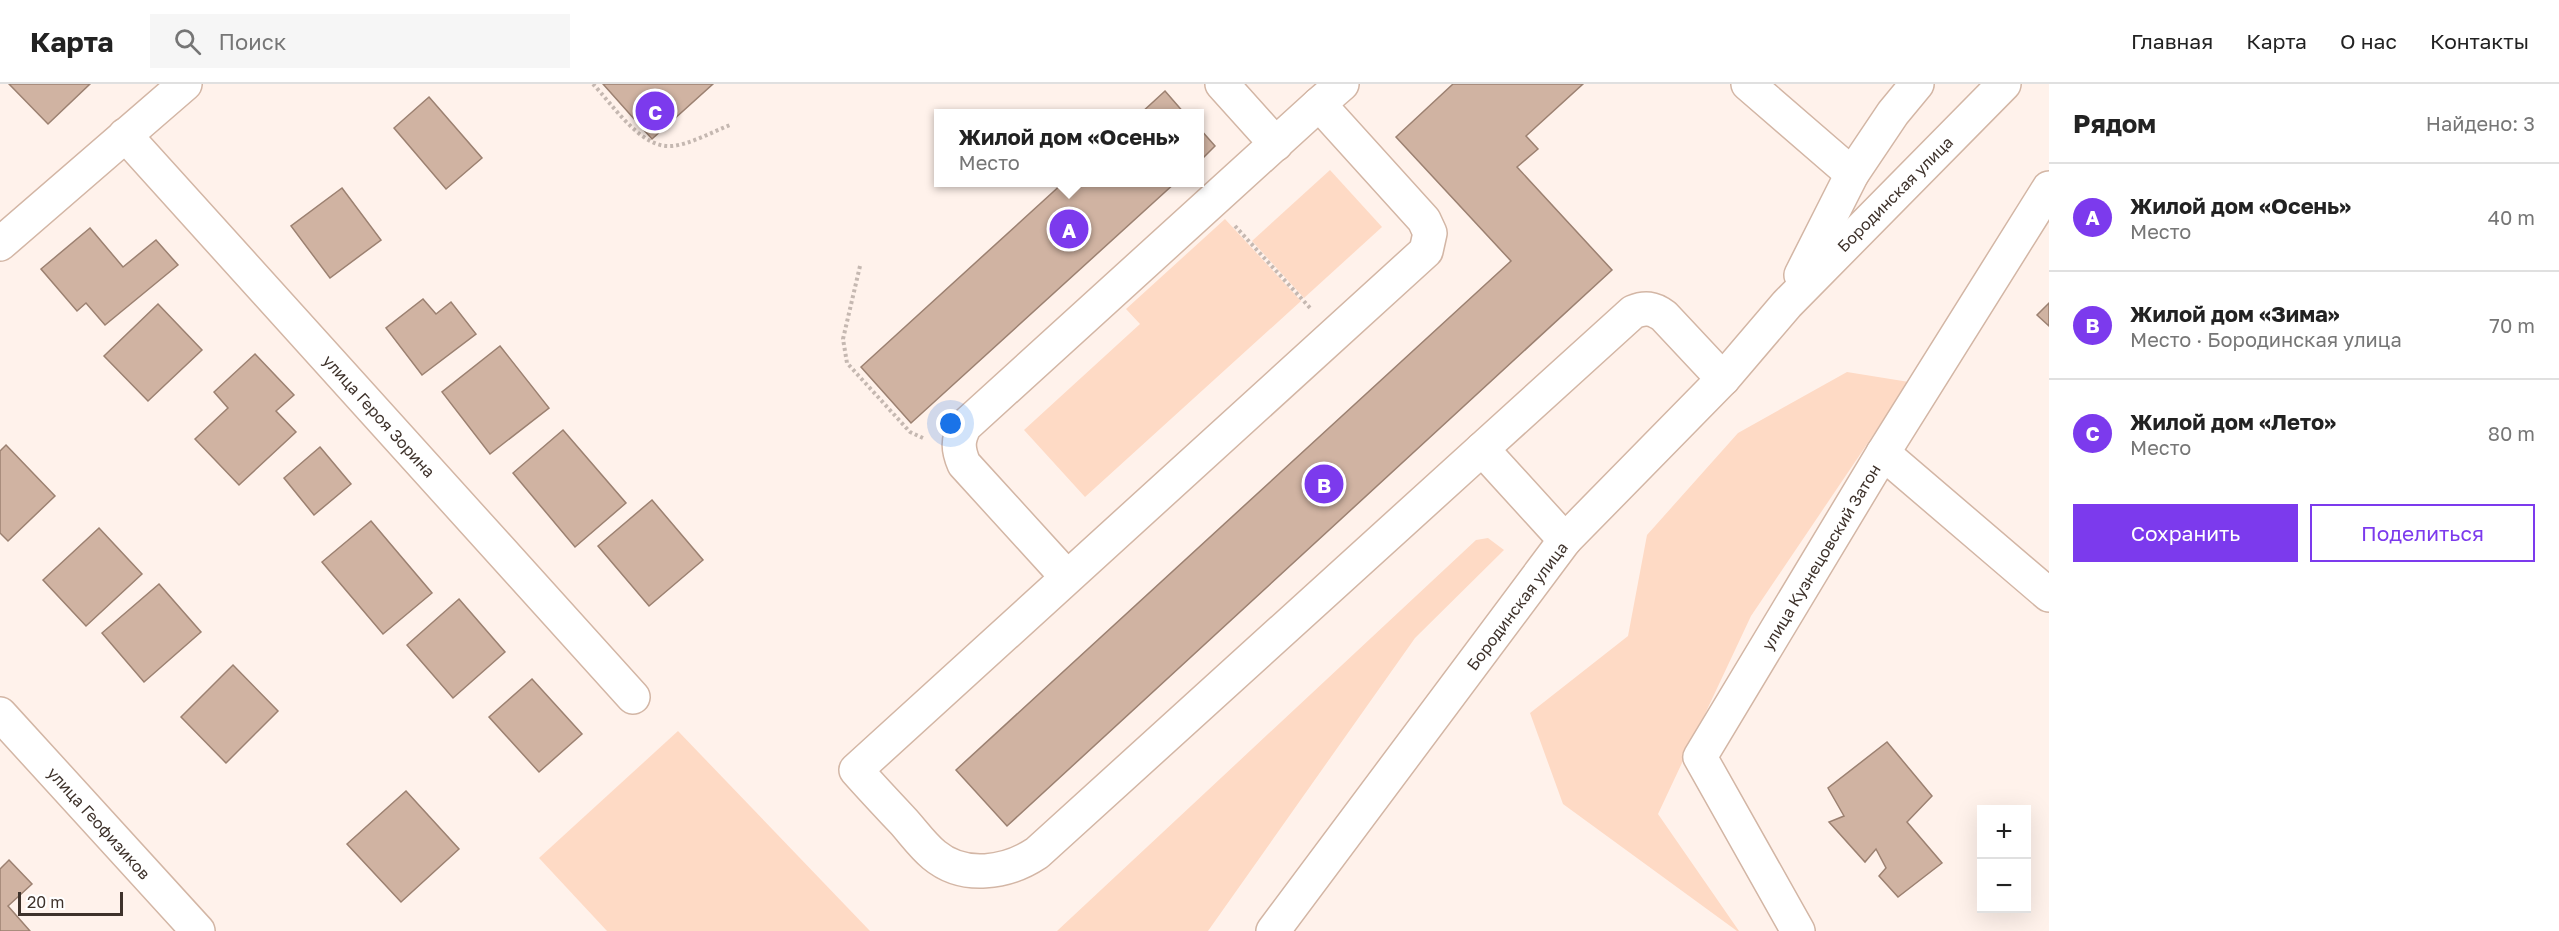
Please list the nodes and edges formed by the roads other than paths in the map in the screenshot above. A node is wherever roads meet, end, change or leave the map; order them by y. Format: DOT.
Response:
graph roads {
  1 [pos="185,84"];
  2 [pos="1222,84"];
  3 [pos="1748,84"];
  4 [pos="1917,84"];
  5 [pos="2004,84"];
  6 [pos="1330,94"];
  7 [pos="125,135"];
  8 [pos="1276,144"];
  9 [pos="1852,174"];
  10 [pos="2049,188"];
  11 [pos="0,244"];
  12 [pos="1787,304"];
  13 [pos="1723,379"];
  14 [pos="1482,449"];
  15 [pos="1883,453"];
  16 [pos="1565,540"];
  17 [pos="1067,577"];
  18 [pos="2049,595"];
  19 [pos="633,697"];
  20 [pos="0,714"];
  21 [pos="198,931"];
  22 [pos="1273,931"];
  23 [pos="1798,931"];
  1 -- 7 [label="street"];
  2 -- 8 [label="street"];
  3 -- 9 [label="street"];
  4 -- 9 [label="street, Бородинская улица"];
  5 -- 12 [label="street, Бородинская улица"];
  6 -- 8 [label="street"];
  6 -- 17 [label="street"];
  7 -- 11 [label="street"];
  7 -- 19 [label="street, улица Героя Зорина"];
  8 -- 17 [label="street"];
  9 -- 12 [label="street, Бородинская улица"];
  10 -- 15 [label="street, улица Кузнецовский Затон"];
  12 -- 13 [label="street, Бородинская улица"];
  13 -- 14 [label="street"];
  13 -- 16 [label="street, Бородинская улица"];
  14 -- 16 [label="street"];
  14 -- 17 [label="street"];
  15 -- 18 [label="street"];
  15 -- 23 [label="street, улица Кузнецовский Затон"];
  16 -- 22 [label="street, Бородинская улица"];
  20 -- 21 [label="street, улица Геофизиков"];
}
